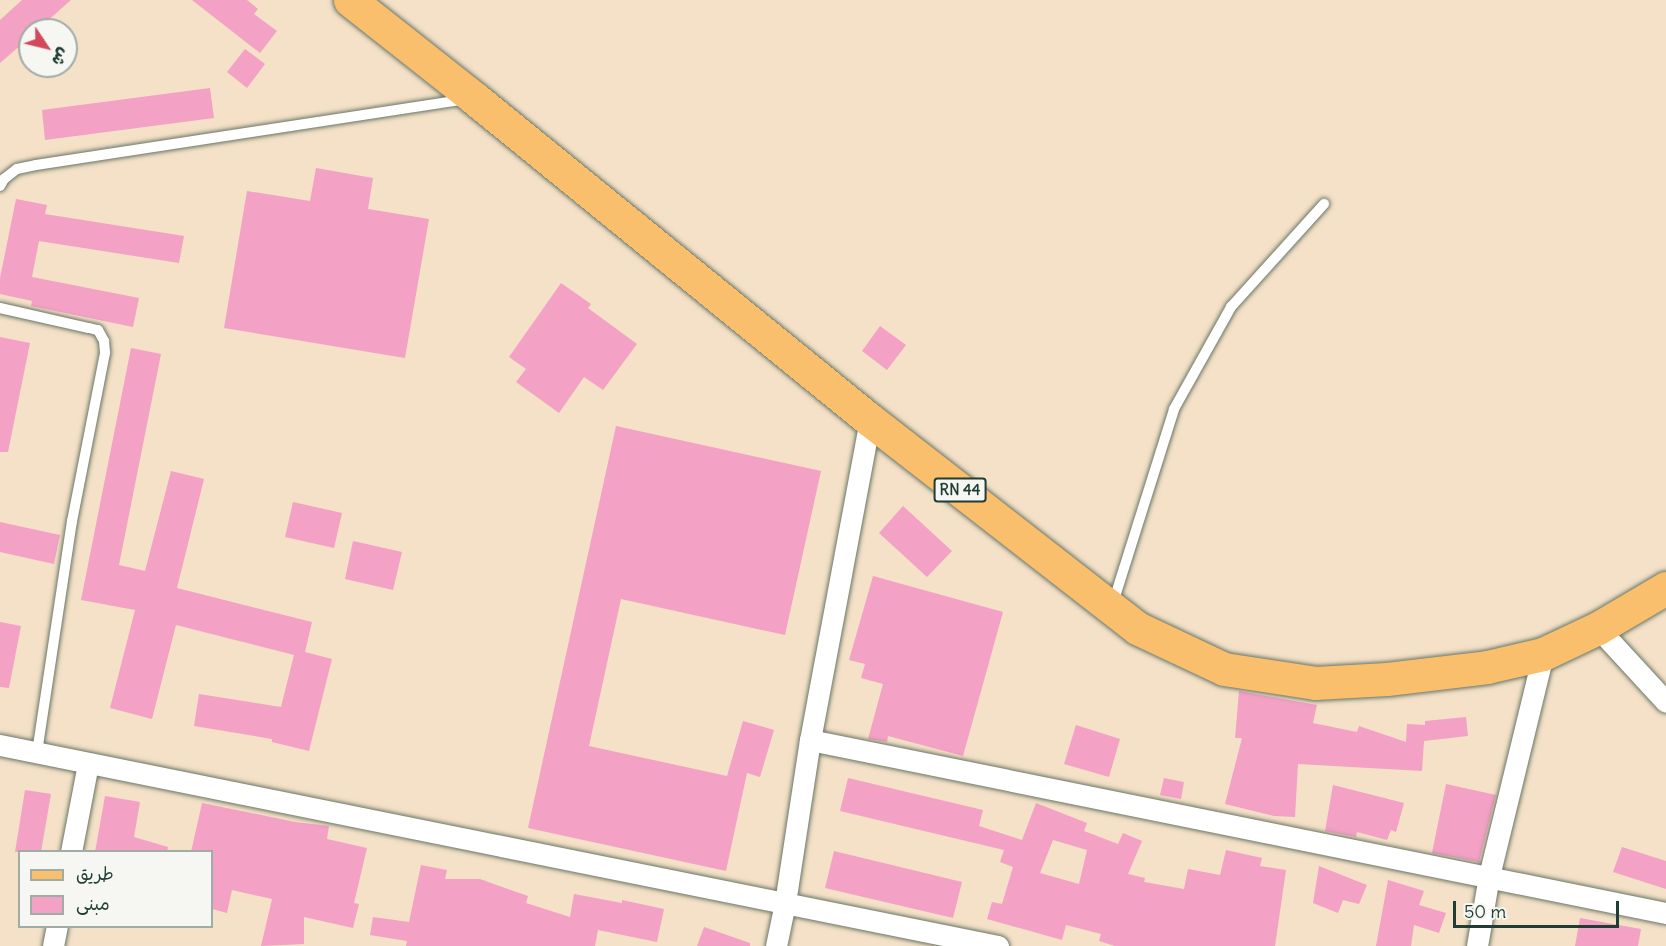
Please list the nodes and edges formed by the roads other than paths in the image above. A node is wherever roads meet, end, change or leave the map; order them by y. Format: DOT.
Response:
graph roads {
  1 [pos="350,0"];
  2 [pos="474,98"];
  3 [pos="0,186"];
  4 [pos="1324,204"];
  5 [pos="0,308"];
  6 [pos="870,420"];
  7 [pos="1666,588"];
  8 [pos="1112,608"];
  9 [pos="1598,628"];
  10 [pos="1543,654"];
  11 [pos="1666,702"];
  12 [pos="810,740"];
  13 [pos="0,745"];
  14 [pos="37,753"];
  15 [pos="88,764"];
  16 [pos="71,850"];
  17 [pos="1489,876"];
  18 [pos="786,903"];
  19 [pos="1666,914"];
  20 [pos="57,928"];
  21 [pos="53,946"];
  22 [pos="776,946"];
  23 [pos="998,946"];
  24 [pos="1477,946"];
  1 -- 2 [label="main road, RN 44"];
  2 -- 3 [label="lane"];
  2 -- 6 [label="main road, RN 44"];
  4 -- 8 [label="lane"];
  5 -- 14 [label="lane"];
  6 -- 8 [label="main road, RN 44"];
  6 -- 12 [label="street"];
  7 -- 9 [label="main road, RN 44"];
  8 -- 10 [label="main road, RN 44"];
  9 -- 10 [label="main road, RN 44"];
  9 -- 11 [label="street"];
  10 -- 17 [label="street"];
  12 -- 17 [label="street"];
  12 -- 18 [label="street"];
  13 -- 14 [label="street"];
  14 -- 15 [label="street"];
  15 -- 16 [label="street"];
  15 -- 18 [label="street"];
  17 -- 19 [label="street"];
  17 -- 24 [label="street"];
  18 -- 22 [label="street"];
  18 -- 23 [label="street"];
  20 -- 21 [label="street"];
}
